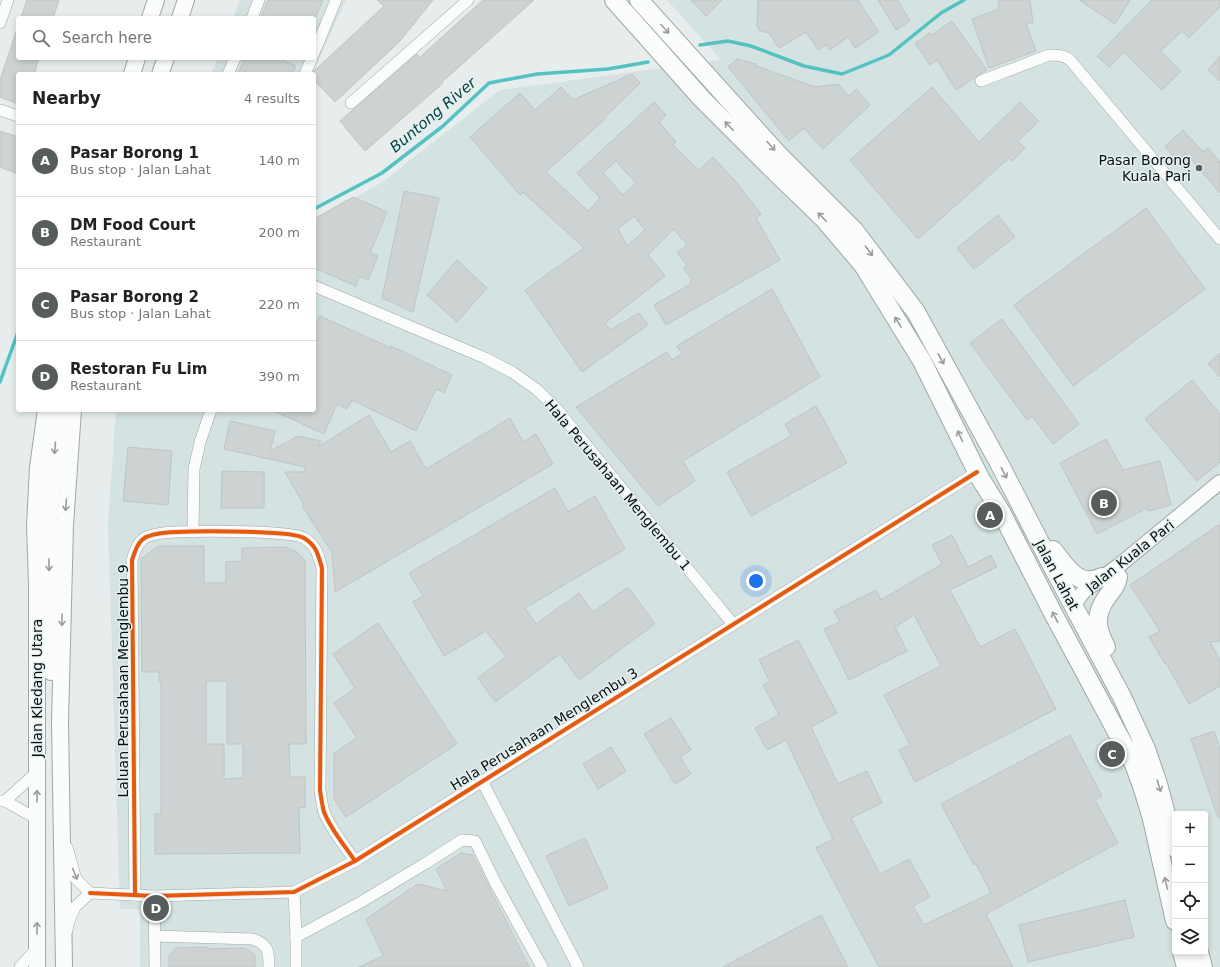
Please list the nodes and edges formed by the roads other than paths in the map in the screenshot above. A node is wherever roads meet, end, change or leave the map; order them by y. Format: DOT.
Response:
graph roads {
  1 [pos="8,0"];
  2 [pos="156,0"];
  3 [pos="186,0"];
  4 [pos="259,0"];
  5 [pos="336,0"];
  6 [pos="614,0"];
  7 [pos="638,0"];
  8 [pos="465,1"];
  9 [pos="151,16"];
  10 [pos="181,16"];
  11 [pos="253,16"];
  12 [pos="0,23"];
  13 [pos="316,48"];
  14 [pos="136,60"];
  15 [pos="165,60"];
  16 [pos="234,60"];
  17 [pos="311,60"];
  18 [pos="133,72"];
  19 [pos="161,72"];
  20 [pos="229,72"];
  21 [pos="306,72"];
  22 [pos="981,81"];
  23 [pos="351,103"];
  24 [pos="0,110"];
  25 [pos="16,115"];
  26 [pos="1220,238"];
  27 [pos="316,287"];
  28 [pos="46,412"];
  29 [pos="62,412"];
  30 [pos="73,412"];
  31 [pos="210,412"];
  32 [pos="977,471"];
  33 [pos="1220,482"];
  34 [pos="1220,493"];
  35 [pos="193,532"];
  36 [pos="1035,533"];
  37 [pos="1110,577"];
  38 [pos="1074,605"];
  39 [pos="733,624"];
  40 [pos="1146,749"];
  41 [pos="1133,762"];
  42 [pos="37,772"];
  43 [pos="482,781"];
  44 [pos="2,801"];
  45 [pos="37,819"];
  46 [pos="62,824"];
  47 [pos="1175,847"];
  48 [pos="355,861"];
  49 [pos="294,892"];
  50 [pos="90,893"];
  51 [pos="62,894"];
  52 [pos="136,895"];
  53 [pos="154,896"];
  54 [pos="1175,919"];
  55 [pos="154,936"];
  56 [pos="296,937"];
  57 [pos="64,940"];
  58 [pos="37,948"];
  59 [pos="1183,955"];
  60 [pos="1200,955"];
  61 [pos="20,967"];
  62 [pos="37,967"];
  63 [pos="64,967"];
  64 [pos="155,967"];
  65 [pos="269,967"];
  66 [pos="296,967"];
  67 [pos="542,967"];
  68 [pos="578,967"];
  69 [pos="1186,967"];
  70 [pos="1203,967"];
  1 -- 12 [label="street"];
  2 -- 9 [label="main road"];
  3 -- 10 [label="main road"];
  4 -- 11 [label="street"];
  5 -- 13 [label="street"];
  32 -- 6 [label="main road, one-way"];
  7 -- 36 [label="main road, Jalan Lahat, one-way"];
  8 -- 23 [label="street"];
  14 -- 18 [label="main road"];
  15 -- 19 [label="main road"];
  16 -- 20 [label="street"];
  17 -- 21 [label="street"];
  22 -- 26 [label="street"];
  24 -- 25 [label="street"];
  27 -- 39 [label="street, Hala Perusahaan Menglembu 1"];
  28 -- 42 [label="main road, Jalan Kledang Utara"];
  29 -- 51 [label="main road, one-way"];
  30 -- 46 [label="main road, Jalan Kledang Utara, one-way"];
  31 -- 35 [label="street"];
  32 -- 38 [label="main road"];
  32 -- 39 [label="street, Hala Perusahaan Menglembu 3"];
  41 -- 32 [label="main road, one-way"];
  33 -- 37 [label="street, Jalan Kuala Pari"];
  34 -- 37 [label="street, Jalan Kuala Pari"];
  35 -- 48 [label="street, Laluan Perusahaan Menglembu 9"];
  35 -- 52 [label="street, Laluan Perusahaan Menglembu 9"];
  36 -- 37 [label="main road"];
  36 -- 38 [label="main road, Jalan Lahat"];
  37 -- 38 [label="street, Jalan Kuala Pari"];
  37 -- 40 [label="main road"];
  38 -- 40 [label="main road, Jalan Lahat"];
  38 -- 41 [label="main road"];
  39 -- 43 [label="street, Hala Perusahaan Menglembu 3"];
  40 -- 47 [label="main road, Jalan Lahat, one-way"];
  54 -- 41 [label="main road, one-way"];
  42 -- 44 [label="street"];
  45 -- 42 [label="main road, Jalan Kledang Utara, one-way"];
  43 -- 48 [label="street, Hala Perusahaan Menglembu 3"];
  43 -- 68 [label="street"];
  44 -- 45 [label="street"];
  58 -- 45 [label="main road, Jalan Kledang Utara, one-way"];
  46 -- 50 [label="street, one-way"];
  46 -- 51 [label="main road, Jalan Kledang Utara"];
  48 -- 49 [label="street, Hala Perusahaan Menglembu 3"];
  49 -- 53 [label="street, Hala Perusahaan Menglembu 3"];
  49 -- 56 [label="street"];
  50 -- 52 [label="street, Hala Perusahaan Menglembu 3"];
  50 -- 57 [label="street"];
  51 -- 57 [label="main road, Jalan Kledang Utara"];
  52 -- 53 [label="street, Hala Perusahaan Menglembu 3"];
  53 -- 55 [label="street"];
  55 -- 64 [label="street"];
  55 -- 65 [label="street"];
  56 -- 66 [label="street"];
  56 -- 67 [label="street"];
  57 -- 63 [label="main road, Jalan Kledang Utara"];
  58 -- 61 [label="street"];
  58 -- 62 [label="main road, Jalan Kledang Utara"];
  59 -- 69 [label="main road"];
  60 -- 70 [label="main road"];
}
